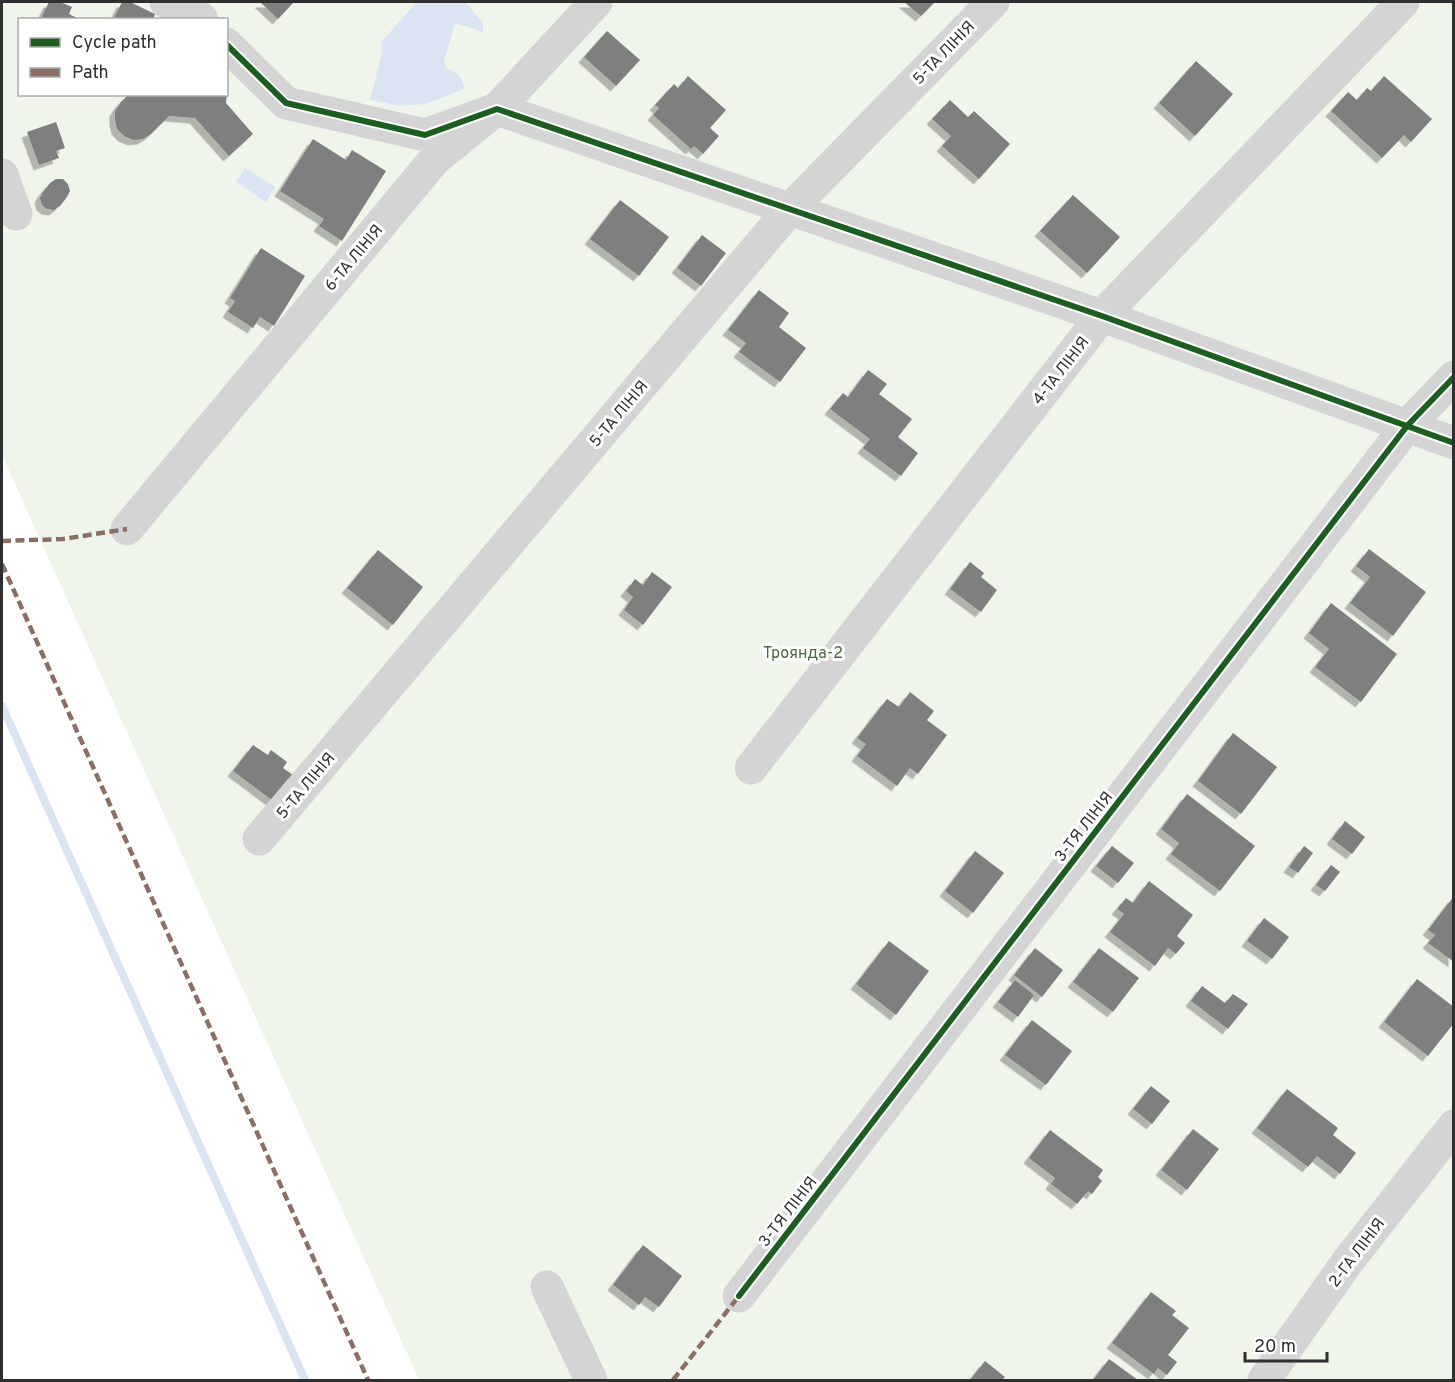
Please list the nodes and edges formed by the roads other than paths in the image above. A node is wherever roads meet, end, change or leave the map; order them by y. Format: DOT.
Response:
graph roads {
  1 [pos="166,2"];
  2 [pos="596,2"];
  3 [pos="993,2"];
  4 [pos="1402,2"];
  5 [pos="203,12"];
  6 [pos="228,46"];
  7 [pos="497,109"];
  8 [pos="2,175"];
  9 [pos="790,209"];
  10 [pos="16,214"];
  11 [pos="1102,316"];
  12 [pos="1454,377"];
  13 [pos="1407,426"];
  14 [pos="1454,443"];
  15 [pos="127,529"];
  16 [pos="751,768"];
  17 [pos="260,839"];
  18 [pos="1454,1126"];
  19 [pos="547,1287"];
  20 [pos="739,1296"];
  21 [pos="591,1380"];
  22 [pos="1264,1380"];
  1 -- 5 [label="street"];
  2 -- 7 [label="street, 6-ТА ЛІНІЯ"];
  3 -- 9 [label="street, 5-ТА ЛІНІЯ"];
  4 -- 11 [label="street, 4-ТА ЛІНІЯ"];
  6 -- 7 [label="street"];
  7 -- 9 [label="street"];
  7 -- 15 [label="street, 6-ТА ЛІНІЯ"];
  8 -- 10 [label="street"];
  9 -- 11 [label="street"];
  9 -- 17 [label="street, 5-ТА ЛІНІЯ"];
  11 -- 13 [label="street"];
  11 -- 16 [label="street, 4-ТА ЛІНІЯ"];
  12 -- 13 [label="street, 3-ТЯ ЛІНІЯ"];
  13 -- 14 [label="street"];
  13 -- 20 [label="street, 3-ТЯ ЛІНІЯ"];
  18 -- 22 [label="street, 2-ГА ЛІНІЯ"];
  19 -- 21 [label="street"];
}
